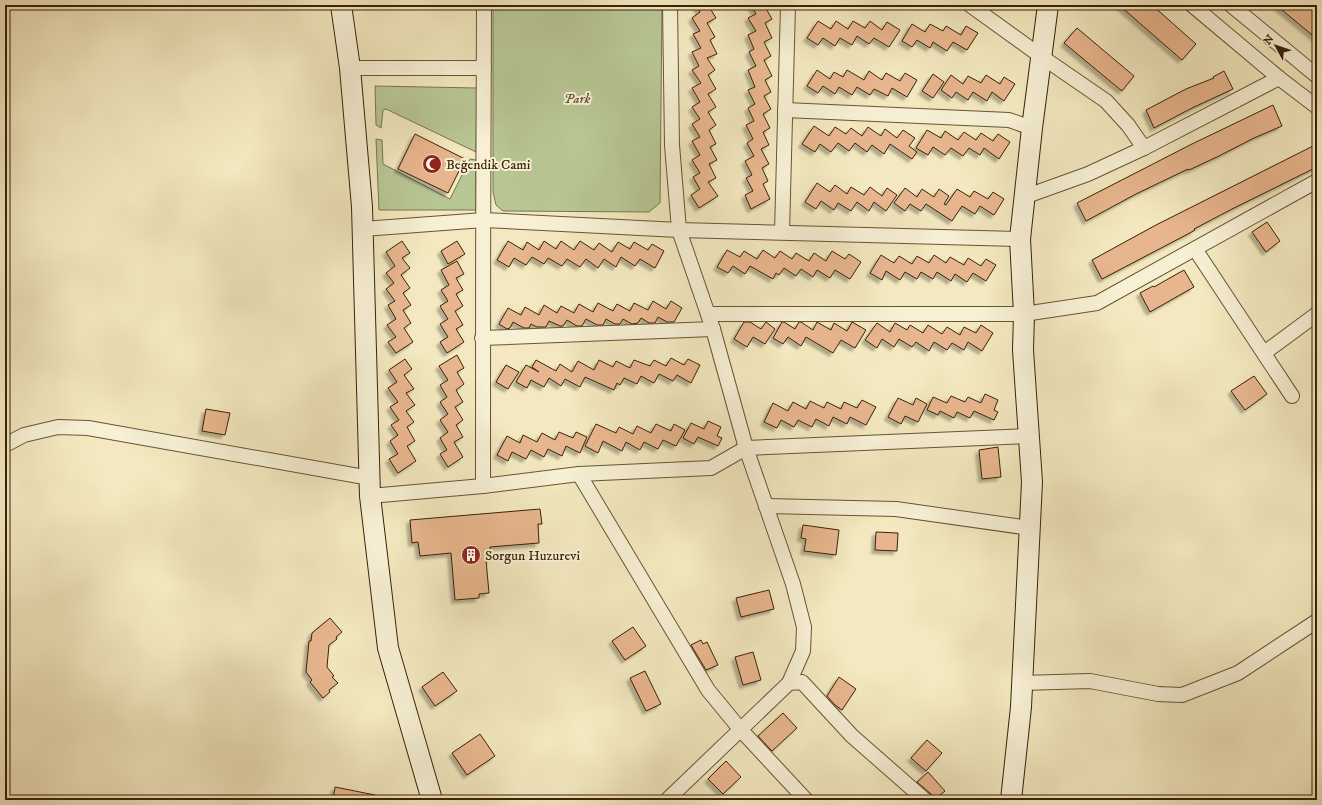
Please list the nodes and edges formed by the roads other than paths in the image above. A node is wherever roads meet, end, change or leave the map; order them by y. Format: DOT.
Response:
graph roads {
  1 [pos="341,5"];
  2 [pos="484,5"];
  3 [pos="670,5"];
  4 [pos="788,5"];
  5 [pos="966,5"];
  6 [pos="1048,5"];
  7 [pos="1192,5"];
  8 [pos="1230,5"];
  9 [pos="1042,57"];
  10 [pos="350,68"];
  11 [pos="484,68"];
  12 [pos="1317,76"];
  13 [pos="1279,78"];
  14 [pos="1317,107"];
  15 [pos="785,110"];
  16 [pos="1032,128"];
  17 [pos="1144,148"];
  18 [pos="1317,181"];
  19 [pos="1024,197"];
  20 [pos="484,220"];
  21 [pos="363,229"];
  22 [pos="680,230"];
  23 [pos="782,232"];
  24 [pos="1020,239"];
  25 [pos="1194,250"];
  26 [pos="708,314"];
  27 [pos="1024,314"];
  28 [pos="1317,314"];
  29 [pos="713,329"];
  30 [pos="482,338"];
  31 [pos="1264,353"];
  32 [pos="1292,396"];
  33 [pos="1029,436"];
  34 [pos="5,445"];
  35 [pos="746,448"];
  36 [pos="580,474"];
  37 [pos="483,486"];
  38 [pos="370,487"];
  39 [pos="766,506"];
  40 [pos="1030,528"];
  41 [pos="1317,622"];
  42 [pos="1022,683"];
  43 [pos="788,684"];
  44 [pos="740,730"];
  45 [pos="432,800"];
  46 [pos="667,800"];
  47 [pos="806,800"];
  48 [pos="925,800"];
  49 [pos="1011,800"];
  1 -- 10 [label="street"];
  2 -- 11 [label="street"];
  3 -- 22 [label="street"];
  4 -- 15 [label="street"];
  5 -- 9 [label="street"];
  6 -- 9 [label="street"];
  7 -- 13 [label="street"];
  8 -- 12 [label="street"];
  9 -- 16 [label="street"];
  9 -- 17 [label="street"];
  10 -- 11 [label="street"];
  10 -- 21 [label="street"];
  11 -- 20 [label="street"];
  13 -- 14 [label="street"];
  13 -- 17 [label="street"];
  15 -- 16 [label="street"];
  15 -- 23 [label="street"];
  16 -- 19 [label="street"];
  17 -- 19 [label="street"];
  18 -- 25 [label="street"];
  19 -- 24 [label="street"];
  20 -- 21 [label="street"];
  20 -- 22 [label="street"];
  20 -- 30 [label="street"];
  21 -- 38 [label="street"];
  22 -- 23 [label="street"];
  22 -- 26 [label="street"];
  23 -- 24 [label="street"];
  24 -- 27 [label="street"];
  25 -- 27 [label="street"];
  25 -- 31 [label="street"];
  26 -- 27 [label="street"];
  26 -- 29 [label="street"];
  27 -- 33 [label="street"];
  28 -- 31 [label="street"];
  29 -- 30 [label="street"];
  29 -- 35 [label="street"];
  30 -- 37 [label="street"];
  31 -- 32 [label="street"];
  33 -- 35 [label="street"];
  33 -- 40 [label="street"];
  34 -- 38 [label="street"];
  35 -- 36 [label="street"];
  35 -- 39 [label="street"];
  36 -- 37 [label="street"];
  36 -- 44 [label="street"];
  37 -- 38 [label="street"];
  38 -- 45 [label="street"];
  39 -- 40 [label="street"];
  39 -- 43 [label="street"];
  40 -- 42 [label="street"];
  41 -- 42 [label="street"];
  42 -- 49 [label="street"];
  43 -- 44 [label="street"];
  43 -- 48 [label="street"];
  44 -- 46 [label="street"];
  44 -- 47 [label="street"];
}
